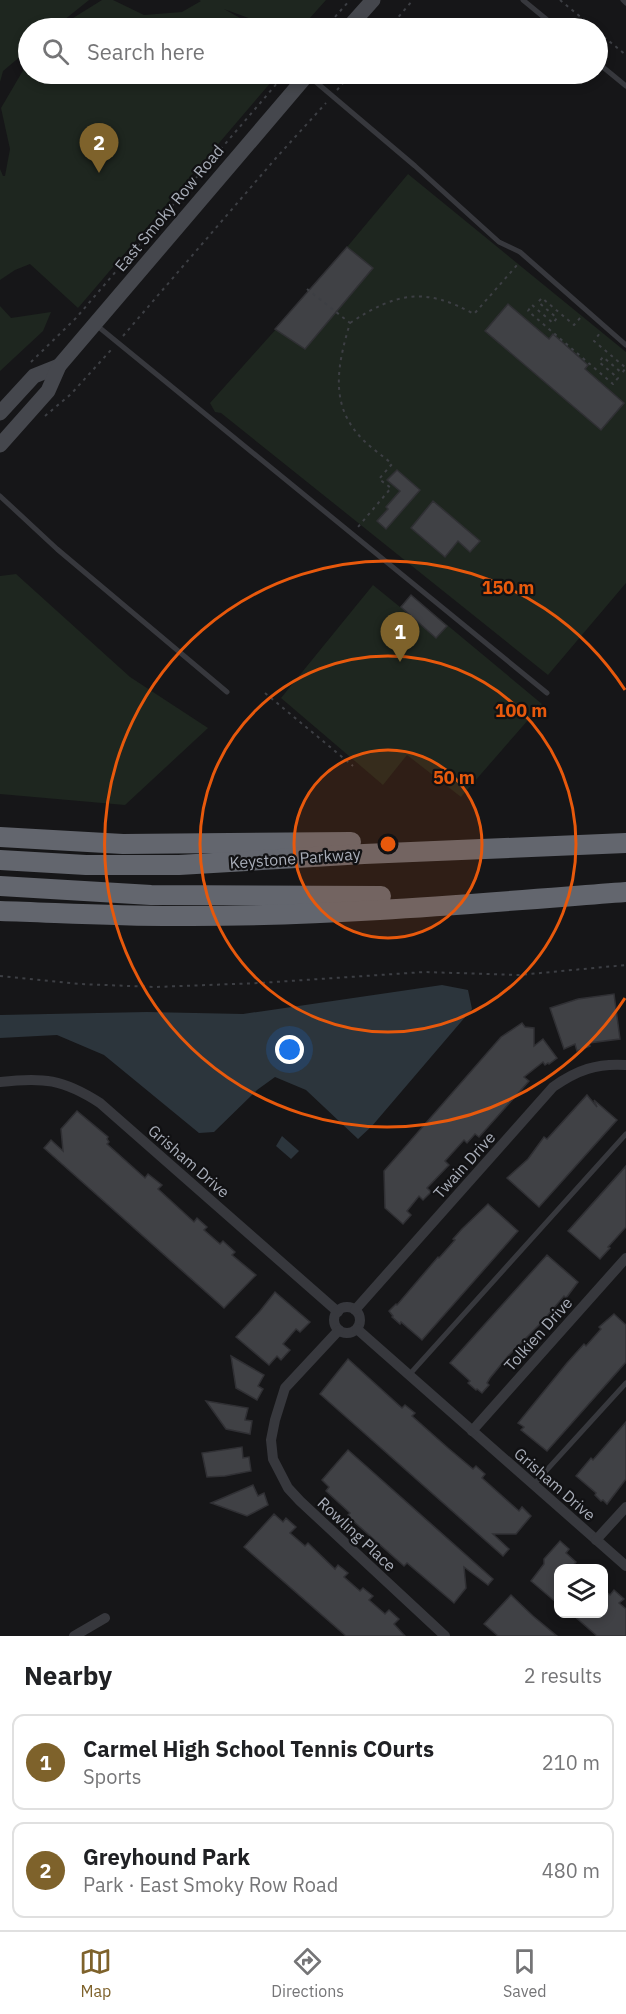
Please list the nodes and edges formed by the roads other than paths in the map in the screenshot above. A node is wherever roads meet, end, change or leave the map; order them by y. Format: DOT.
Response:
graph roads {
  1 [pos="373,0"];
  2 [pos="523,0"];
  3 [pos="357,18"];
  4 [pos="545,18"];
  5 [pos="608,72"];
  6 [pos="299,84"];
  7 [pos="320,84"];
  8 [pos="626,87"];
  9 [pos="95,324"];
  10 [pos="626,345"];
  11 [pos="59,366"];
  12 [pos="0,413"];
  13 [pos="0,445"];
  14 [pos="0,496"];
  15 [pos="227,692"];
  16 [pos="547,693"];
  17 [pos="0,837"];
  18 [pos="626,843"];
  19 [pos="525,847"];
  20 [pos="0,860"];
  21 [pos="0,886"];
  22 [pos="626,887"];
  23 [pos="626,892"];
  24 [pos="0,911"];
  25 [pos="626,1065"];
  26 [pos="0,1082"];
  27 [pos="626,1134"];
  28 [pos="626,1257"];
  29 [pos="356,1310"];
  30 [pos="338,1312"];
  31 [pos="357,1329"];
  32 [pos="339,1330"];
  33 [pos="409,1375"];
  34 [pos="626,1383"];
  35 [pos="472,1431"];
  36 [pos="534,1484"];
  37 [pos="626,1507"];
  38 [pos="596,1540"];
  39 [pos="626,1566"];
  40 [pos="105,1618"];
  41 [pos="74,1636"];
  42 [pos="445,1636"];
  1 -- 3 [label="street"];
  2 -- 4 [label="lane"];
  5 -- 8 [label="lane"];
  6 -- 9 [label="street, East Smoky Row Road"];
  7 -- 10 [label="lane"];
  9 -- 11 [label="street, East Smoky Row Road"];
  9 -- 16 [label="lane"];
  11 -- 12 [label="street, East Smoky Row Road"];
  11 -- 13 [label="street, East Smoky Row Road"];
  14 -- 15 [label="lane"];
  17 -- 19 [label="highway"];
  18 -- 19 [label="highway, Keystone Parkway"];
  19 -- 20 [label="highway, Keystone Parkway"];
  21 -- 22 [label="highway, Keystone Parkway"];
  23 -- 24 [label="highway"];
  25 -- 29 [label="street, Twain Drive"];
  26 -- 30 [label="street, Grisham Drive"];
  27 -- 33 [label="lane"];
  28 -- 35 [label="street, Tolkien Drive"];
  29 -- 30 [label="street"];
  29 -- 31 [label="street"];
  30 -- 32 [label="street"];
  31 -- 32 [label="street"];
  31 -- 33 [label="street, Grisham Drive"];
  32 -- 42 [label="street, Rowling Place"];
  33 -- 35 [label="street, Grisham Drive"];
  34 -- 36 [label="lane"];
  35 -- 36 [label="street, Grisham Drive"];
  36 -- 38 [label="street, Grisham Drive"];
  37 -- 38 [label="street"];
  38 -- 39 [label="street, Grisham Drive"];
  40 -- 41 [label="street"];
}
